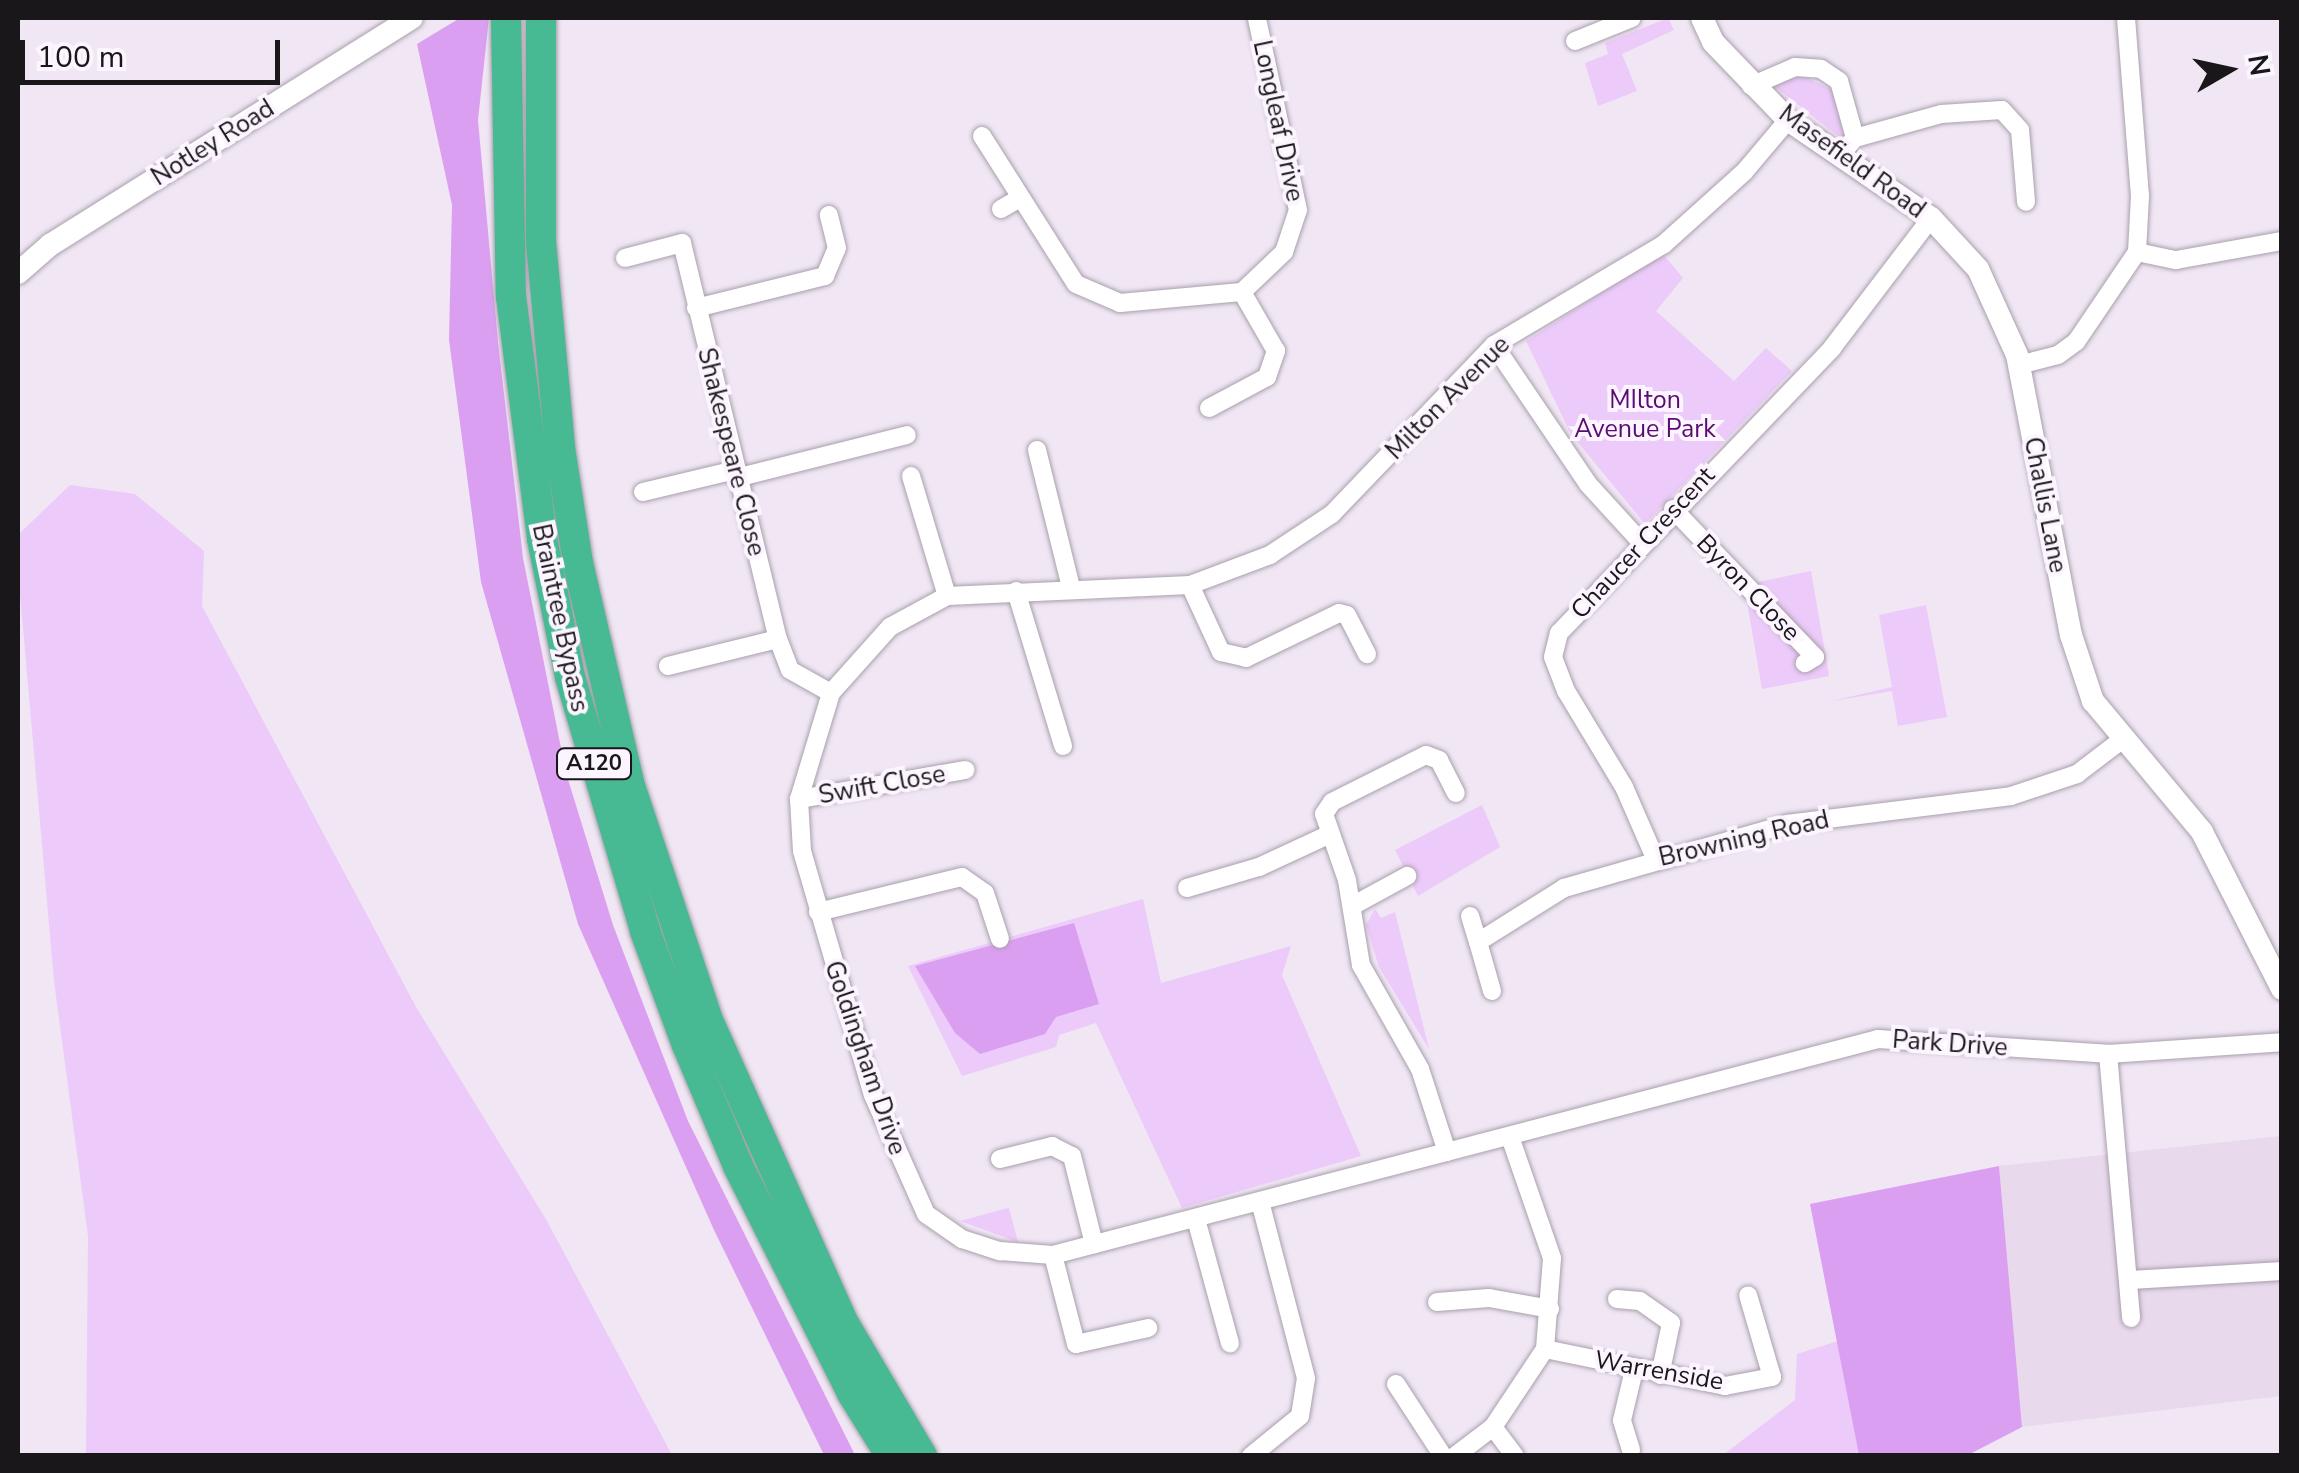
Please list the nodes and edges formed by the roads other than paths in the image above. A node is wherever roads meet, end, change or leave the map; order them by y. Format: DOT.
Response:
graph roads {
  1 [pos="412,18"];
  2 [pos="506,18"];
  3 [pos="541,18"];
  4 [pos="1257,18"];
  5 [pos="1632,18"];
  6 [pos="1702,18"];
  7 [pos="2126,18"];
  8 [pos="1574,41"];
  9 [pos="1751,86"];
  10 [pos="1788,120"];
  11 [pos="982,136"];
  12 [pos="1848,146"];
  13 [pos="1020,198"];
  14 [pos="2026,202"];
  15 [pos="1001,210"];
  16 [pos="829,214"];
  17 [pos="1931,218"];
  18 [pos="2282,241"];
  19 [pos="2137,252"];
  20 [pos="625,258"];
  21 [pos="18,273"];
  22 [pos="1242,292"];
  23 [pos="696,308"];
  24 [pos="1494,344"];
  25 [pos="2019,365"];
  26 [pos="1209,408"];
  27 [pos="907,435"];
  28 [pos="1037,450"];
  29 [pos="735,474"];
  30 [pos="911,476"];
  31 [pos="642,492"];
  32 [pos="1673,510"];
  33 [pos="1641,542"];
  34 [pos="1190,585"];
  35 [pos="1071,587"];
  36 [pos="1016,590"];
  37 [pos="947,596"];
  38 [pos="778,639"];
  39 [pos="1367,654"];
  40 [pos="1805,664"];
  41 [pos="668,666"];
  42 [pos="830,692"];
  43 [pos="2123,739"];
  44 [pos="1062,746"];
  45 [pos="964,770"];
  46 [pos="1456,793"];
  47 [pos="799,799"];
  48 [pos="1328,835"];
  49 [pos="1655,858"];
  50 [pos="1407,876"];
  51 [pos="1187,888"];
  52 [pos="1352,906"];
  53 [pos="818,912"];
  54 [pos="1470,916"];
  55 [pos="1000,940"];
  56 [pos="1478,942"];
  57 [pos="2282,988"];
  58 [pos="1492,991"];
  59 [pos="2282,1042"];
  60 [pos="2108,1054"];
  61 [pos="1510,1137"];
  62 [pos="1447,1152"];
  63 [pos="1000,1159"];
  64 [pos="1261,1205"];
  65 [pos="1196,1219"];
  66 [pos="1094,1244"];
  67 [pos="1052,1255"];
  68 [pos="2282,1271"];
  69 [pos="2131,1280"];
  70 [pos="1748,1296"];
  71 [pos="1616,1299"];
  72 [pos="1437,1302"];
  73 [pos="1550,1309"];
  74 [pos="2131,1318"];
  75 [pos="1148,1328"];
  76 [pos="1230,1343"];
  77 [pos="1545,1349"];
  78 [pos="1634,1370"];
  79 [pos="1660,1375"];
  80 [pos="1396,1384"];
  81 [pos="1493,1427"];
  82 [pos="1631,1450"];
  83 [pos="891,1456"];
  84 [pos="922,1456"];
  85 [pos="1251,1456"];
  86 [pos="1443,1456"];
  87 [pos="1455,1456"];
  88 [pos="1514,1456"];
  1 -- 21 [label="street, Notley Road"];
  2 -- 83 [label="highway, Braintree Bypass / A120"];
  3 -- 84 [label="highway, Braintree Bypass / A120"];
  4 -- 22 [label="street, Longleaf Drive"];
  5 -- 8 [label="street"];
  6 -- 9 [label="street, Masefield Road"];
  7 -- 19 [label="street"];
  9 -- 10 [label="street, Masefield Road"];
  9 -- 12 [label="street"];
  10 -- 12 [label="street, Masefield Road"];
  10 -- 24 [label="street, Milton Avenue"];
  11 -- 13 [label="street"];
  12 -- 14 [label="street"];
  12 -- 17 [label="street, Masefield Road"];
  13 -- 15 [label="street"];
  13 -- 22 [label="street"];
  16 -- 23 [label="street"];
  17 -- 25 [label="street, Masefield Road"];
  17 -- 32 [label="street, Chaucer Crescent"];
  18 -- 19 [label="street"];
  19 -- 25 [label="street"];
  20 -- 23 [label="street, Shakespeare Close"];
  22 -- 26 [label="street"];
  23 -- 29 [label="street, Shakespeare Close"];
  24 -- 33 [label="street"];
  24 -- 34 [label="street, Milton Avenue"];
  25 -- 43 [label="street, Challis Lane"];
  27 -- 29 [label="street"];
  28 -- 35 [label="street"];
  29 -- 31 [label="street"];
  29 -- 38 [label="street, Shakespeare Close"];
  30 -- 37 [label="street"];
  32 -- 33 [label="street, Chaucer Crescent"];
  32 -- 40 [label="street, Byron Close"];
  33 -- 49 [label="street, Chaucer Crescent"];
  34 -- 35 [label="street, Goldingham Drive"];
  34 -- 39 [label="street"];
  35 -- 36 [label="street, Goldingham Drive"];
  36 -- 37 [label="street, Goldingham Drive"];
  36 -- 44 [label="street"];
  37 -- 42 [label="street, Goldingham Drive"];
  38 -- 41 [label="street"];
  38 -- 42 [label="street, Shakespeare Close"];
  42 -- 47 [label="street, Goldingham Drive"];
  43 -- 49 [label="street, Browning Road"];
  43 -- 57 [label="street, Challis Lane"];
  45 -- 47 [label="street, Swift Close"];
  46 -- 48 [label="street"];
  47 -- 53 [label="street, Goldingham Drive"];
  48 -- 51 [label="street"];
  48 -- 52 [label="street"];
  49 -- 56 [label="street, Browning Road"];
  50 -- 52 [label="street"];
  52 -- 62 [label="street"];
  53 -- 55 [label="street"];
  53 -- 67 [label="street, Goldingham Drive"];
  54 -- 56 [label="street"];
  56 -- 58 [label="street"];
  59 -- 60 [label="street, Park Drive"];
  60 -- 61 [label="street, Park Drive"];
  60 -- 69 [label="street"];
  61 -- 62 [label="street, Goldingham Drive"];
  61 -- 73 [label="street"];
  62 -- 64 [label="street, Goldingham Drive"];
  63 -- 66 [label="street"];
  64 -- 65 [label="street, Goldingham Drive"];
  64 -- 85 [label="street"];
  65 -- 66 [label="street, Goldingham Drive"];
  65 -- 76 [label="street"];
  66 -- 67 [label="street, Goldingham Drive"];
  67 -- 75 [label="street"];
  68 -- 69 [label="street"];
  69 -- 74 [label="street"];
  70 -- 79 [label="street, Warrenside"];
  71 -- 79 [label="street"];
  72 -- 73 [label="street"];
  73 -- 77 [label="street"];
  77 -- 78 [label="street, Warrenside"];
  77 -- 81 [label="street"];
  78 -- 79 [label="street, Warrenside"];
  78 -- 82 [label="street"];
  80 -- 86 [label="street"];
  81 -- 87 [label="street"];
  81 -- 88 [label="street"];
}
